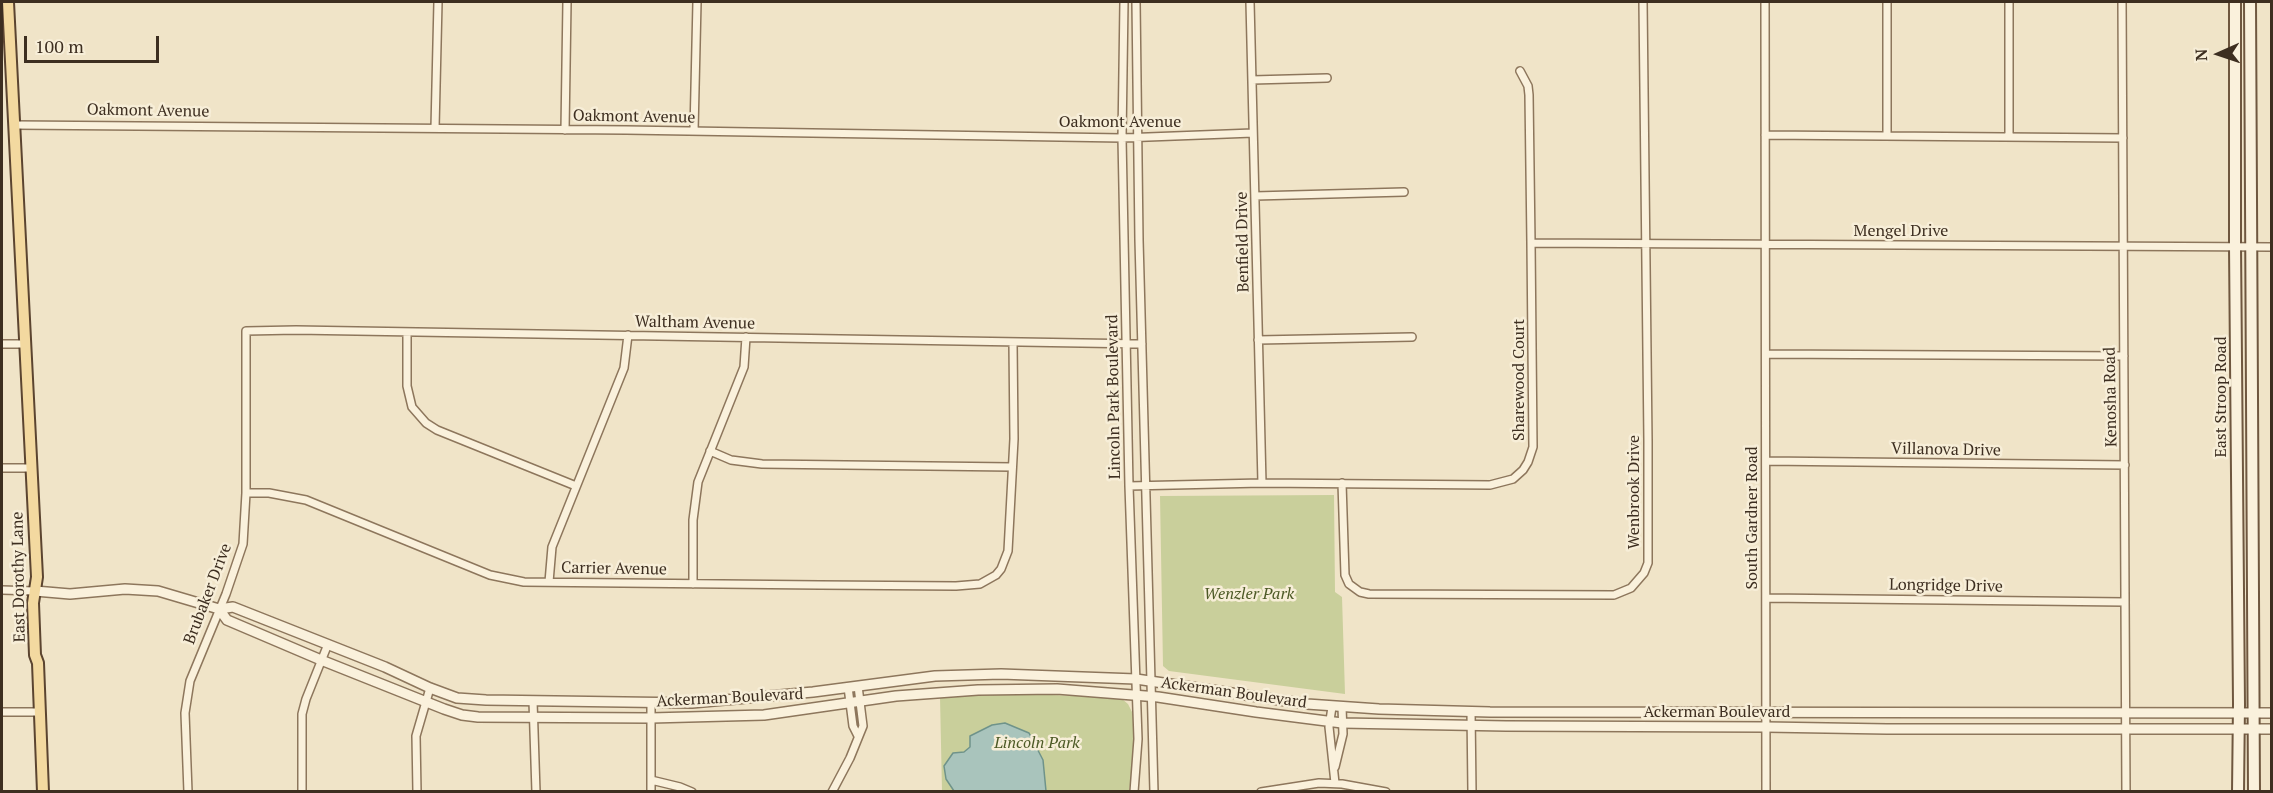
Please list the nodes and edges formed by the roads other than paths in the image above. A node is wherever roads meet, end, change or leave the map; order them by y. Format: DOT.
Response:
graph roads {
  1 [pos="8,2"];
  2 [pos="438,2"];
  3 [pos="567,2"];
  4 [pos="697,2"];
  5 [pos="1124,2"];
  6 [pos="1136,2"];
  7 [pos="1250,2"];
  8 [pos="1643,2"];
  9 [pos="1765,2"];
  10 [pos="1887,2"];
  11 [pos="2009,2"];
  12 [pos="2122,2"];
  13 [pos="2235,2"];
  14 [pos="2250,2"];
  15 [pos="1520,71"];
  16 [pos="1327,78"];
  17 [pos="1252,80"];
  18 [pos="15,125"];
  19 [pos="435,128"];
  20 [pos="565,130"];
  21 [pos="694,131"];
  22 [pos="1253,133"];
  23 [pos="1765,135"];
  24 [pos="1887,136"];
  25 [pos="2009,137"];
  26 [pos="1122,138"];
  27 [pos="1138,138"];
  28 [pos="2123,138"];
  29 [pos="1404,192"];
  30 [pos="1255,196"];
  31 [pos="1531,243"];
  32 [pos="1646,243"];
  33 [pos="1766,244"];
  34 [pos="2124,246"];
  35 [pos="2235,246"];
  36 [pos="2250,247"];
  37 [pos="2271,247"];
  38 [pos="246,331"];
  39 [pos="407,332"];
  40 [pos="628,335"];
  41 [pos="746,337"];
  42 [pos="1412,337"];
  43 [pos="1258,340"];
  44 [pos="1013,343"];
  45 [pos="2,344"];
  46 [pos="26,344"];
  47 [pos="1142,344"];
  48 [pos="1126,345"];
  49 [pos="1766,354"];
  50 [pos="2124,356"];
  51 [pos="710,451"];
  52 [pos="1766,461"];
  53 [pos="2125,465"];
  54 [pos="1012,467"];
  55 [pos="2,468"];
  56 [pos="31,468"];
  57 [pos="1262,483"];
  58 [pos="1342,483"];
  59 [pos="1146,485"];
  60 [pos="576,486"];
  61 [pos="1130,486"];
  62 [pos="246,493"];
  63 [pos="549,582"];
  64 [pos="693,584"];
  65 [pos="2,590"];
  66 [pos="35,591"];
  67 [pos="1766,598"];
  68 [pos="2125,602"];
  69 [pos="219,609"];
  70 [pos="328,644"];
  71 [pos="321,660"];
  72 [pos="1136,679"];
  73 [pos="1151,681"];
  74 [pos="853,686"];
  75 [pos="430,688"];
  76 [pos="1137,694"];
  77 [pos="1151,696"];
  78 [pos="534,701"];
  79 [pos="860,701"];
  80 [pos="425,702"];
  81 [pos="850,702"];
  82 [pos="651,703"];
  83 [pos="1337,707"];
  84 [pos="1471,711"];
  85 [pos="2,712"];
  86 [pos="40,712"];
  87 [pos="1766,712"];
  88 [pos="2125,713"];
  89 [pos="2239,713"];
  90 [pos="2255,713"];
  91 [pos="2271,713"];
  92 [pos="534,718"];
  93 [pos="651,718"];
  94 [pos="1330,722"];
  95 [pos="1342,723"];
  96 [pos="1471,725"];
  97 [pos="1766,727"];
  98 [pos="2126,729"];
  99 [pos="2239,729"];
  100 [pos="2254,729"];
  101 [pos="2271,729"];
  102 [pos="858,736"];
  103 [pos="1335,767"];
  104 [pos="651,780"];
  105 [pos="1335,783"];
  106 [pos="43,792"];
  107 [pos="188,792"];
  108 [pos="302,792"];
  109 [pos="417,792"];
  110 [pos="536,792"];
  111 [pos="651,792"];
  112 [pos="692,792"];
  113 [pos="832,792"];
  114 [pos="1134,792"];
  115 [pos="1154,792"];
  116 [pos="1261,792"];
  117 [pos="1386,792"];
  118 [pos="1472,792"];
  119 [pos="1766,792"];
  120 [pos="2126,792"];
  121 [pos="2238,792"];
  122 [pos="2254,792"];
  1 -- 18 [label="main road, East Dorothy Lane"];
  2 -- 19 [label="street"];
  3 -- 20 [label="street"];
  4 -- 21 [label="street"];
  5 -- 26 [label="street, Lincoln Park Boulevard"];
  6 -- 27 [label="street, Lincoln Park Boulevard"];
  7 -- 17 [label="street, Benfield Drive"];
  8 -- 32 [label="street, Wenbrook Drive"];
  9 -- 23 [label="street, South Gardner Road"];
  10 -- 24 [label="street"];
  11 -- 25 [label="street"];
  12 -- 28 [label="street, Kenosha Road"];
  13 -- 35 [label="main road, East Stroop Road"];
  14 -- 36 [label="main road, East Stroop Road"];
  15 -- 31 [label="street, Sharewood Court"];
  16 -- 17 [label="street"];
  17 -- 22 [label="street, Benfield Drive"];
  18 -- 19 [label="street, Oakmont Avenue"];
  18 -- 46 [label="main road, East Dorothy Lane"];
  19 -- 20 [label="street, Oakmont Avenue"];
  20 -- 21 [label="street, Oakmont Avenue"];
  21 -- 26 [label="street, Oakmont Avenue"];
  22 -- 27 [label="street, Oakmont Avenue"];
  22 -- 30 [label="street, Benfield Drive"];
  23 -- 24 [label="street"];
  23 -- 33 [label="street, South Gardner Road"];
  24 -- 25 [label="street"];
  25 -- 28 [label="street"];
  26 -- 27 [label="street, Oakmont Avenue"];
  26 -- 48 [label="street, Lincoln Park Boulevard"];
  27 -- 47 [label="street, Lincoln Park Boulevard"];
  28 -- 34 [label="street, Kenosha Road"];
  29 -- 30 [label="street"];
  30 -- 43 [label="street, Benfield Drive"];
  31 -- 32 [label="street, Mengel Drive"];
  31 -- 58 [label="street, Sharewood Court"];
  32 -- 33 [label="street, Mengel Drive"];
  32 -- 58 [label="street, Wenbrook Drive"];
  33 -- 34 [label="street, Mengel Drive"];
  33 -- 49 [label="street, South Gardner Road"];
  34 -- 35 [label="street, Mengel Drive"];
  34 -- 50 [label="street, Kenosha Road"];
  35 -- 36 [label="street, Mengel Drive"];
  35 -- 89 [label="main road, East Stroop Road"];
  36 -- 37 [label="street, Mengel Drive"];
  36 -- 90 [label="main road, East Stroop Road"];
  38 -- 39 [label="street, Waltham Avenue"];
  38 -- 62 [label="street, Brubaker Drive"];
  39 -- 40 [label="street, Waltham Avenue"];
  39 -- 60 [label="street"];
  40 -- 41 [label="street, Waltham Avenue"];
  40 -- 60 [label="street"];
  41 -- 44 [label="street, Waltham Avenue"];
  41 -- 51 [label="street"];
  42 -- 43 [label="street"];
  43 -- 57 [label="street, Benfield Drive"];
  44 -- 48 [label="street, Waltham Avenue"];
  44 -- 54 [label="street"];
  45 -- 46 [label="street"];
  46 -- 56 [label="main road, East Dorothy Lane"];
  47 -- 48 [label="street, Waltham Avenue"];
  47 -- 59 [label="street, Lincoln Park Boulevard"];
  48 -- 61 [label="street, Lincoln Park Boulevard"];
  49 -- 50 [label="street"];
  49 -- 52 [label="street, South Gardner Road"];
  50 -- 53 [label="street, Kenosha Road"];
  51 -- 54 [label="street"];
  51 -- 64 [label="street"];
  52 -- 53 [label="street, Villanova Drive"];
  52 -- 67 [label="street, South Gardner Road"];
  53 -- 68 [label="street, Kenosha Road"];
  54 -- 64 [label="street, Carrier Avenue"];
  55 -- 56 [label="street"];
  56 -- 66 [label="main road, East Dorothy Lane"];
  57 -- 58 [label="street, Sharewood Court"];
  57 -- 59 [label="street, Sharewood Court"];
  59 -- 61 [label="street, Sharewood Court"];
  59 -- 73 [label="street, Lincoln Park Boulevard"];
  60 -- 63 [label="street"];
  61 -- 72 [label="street, Lincoln Park Boulevard"];
  62 -- 63 [label="street, Carrier Avenue"];
  62 -- 69 [label="street, Brubaker Drive"];
  63 -- 64 [label="street, Carrier Avenue"];
  65 -- 66 [label="street"];
  66 -- 69 [label="street, Ackerman Boulevard"];
  66 -- 86 [label="main road, East Dorothy Lane"];
  67 -- 68 [label="street, Longridge Drive"];
  67 -- 87 [label="street, South Gardner Road"];
  68 -- 88 [label="street, Kenosha Road"];
  69 -- 70 [label="street, Ackerman Boulevard"];
  69 -- 71 [label="street, Ackerman Boulevard"];
  69 -- 107 [label="street, Brubaker Drive"];
  70 -- 71 [label="street"];
  70 -- 75 [label="street, Ackerman Boulevard"];
  71 -- 80 [label="street, Ackerman Boulevard"];
  71 -- 108 [label="street"];
  72 -- 73 [label="street, Ackerman Boulevard"];
  72 -- 74 [label="street, Ackerman Boulevard"];
  72 -- 76 [label="street, Lincoln Park Boulevard"];
  73 -- 77 [label="street, Lincoln Park Boulevard"];
  73 -- 83 [label="street, Ackerman Boulevard"];
  74 -- 79 [label="street"];
  74 -- 81 [label="street"];
  74 -- 82 [label="street, Ackerman Boulevard"];
  75 -- 78 [label="street, Ackerman Boulevard"];
  75 -- 80 [label="street"];
  76 -- 77 [label="street, Ackerman Boulevard"];
  76 -- 79 [label="street, Ackerman Boulevard"];
  76 -- 114 [label="street, Lincoln Park Boulevard"];
  77 -- 94 [label="street, Ackerman Boulevard"];
  77 -- 115 [label="street, Lincoln Park Boulevard"];
  78 -- 82 [label="street, Ackerman Boulevard"];
  78 -- 92 [label="street"];
  79 -- 81 [label="street, Ackerman Boulevard"];
  79 -- 102 [label="street"];
  80 -- 92 [label="street, Ackerman Boulevard"];
  80 -- 109 [label="street"];
  81 -- 93 [label="street, Ackerman Boulevard"];
  81 -- 102 [label="street"];
  82 -- 93 [label="street"];
  83 -- 84 [label="street, Ackerman Boulevard"];
  83 -- 94 [label="street"];
  83 -- 95 [label="street"];
  84 -- 87 [label="street, Ackerman Boulevard"];
  84 -- 96 [label="street"];
  85 -- 86 [label="street"];
  86 -- 106 [label="main road, East Dorothy Lane"];
  87 -- 88 [label="street, Ackerman Boulevard"];
  87 -- 97 [label="street, South Gardner Road"];
  88 -- 89 [label="street, Ackerman Boulevard"];
  88 -- 98 [label="street, Kenosha Road"];
  89 -- 90 [label="street, Ackerman Boulevard"];
  89 -- 99 [label="main road, East Stroop Road"];
  90 -- 91 [label="street, Ackerman Boulevard"];
  90 -- 100 [label="main road, East Stroop Road"];
  92 -- 93 [label="street, Ackerman Boulevard"];
  92 -- 110 [label="street"];
  93 -- 104 [label="street"];
  94 -- 95 [label="street, Ackerman Boulevard"];
  94 -- 103 [label="street"];
  95 -- 96 [label="street, Ackerman Boulevard"];
  95 -- 103 [label="street"];
  96 -- 97 [label="street, Ackerman Boulevard"];
  96 -- 118 [label="street"];
  97 -- 98 [label="street, Ackerman Boulevard"];
  97 -- 119 [label="street, South Gardner Road"];
  98 -- 99 [label="street, Ackerman Boulevard"];
  98 -- 120 [label="street, Kenosha Road"];
  99 -- 100 [label="street, Ackerman Boulevard"];
  99 -- 121 [label="main road, East Stroop Road"];
  100 -- 101 [label="street, Ackerman Boulevard"];
  100 -- 122 [label="main road, East Stroop Road"];
  102 -- 113 [label="street"];
  103 -- 105 [label="street"];
  104 -- 111 [label="street"];
  104 -- 112 [label="street"];
  105 -- 116 [label="street"];
  105 -- 117 [label="street"];
}
